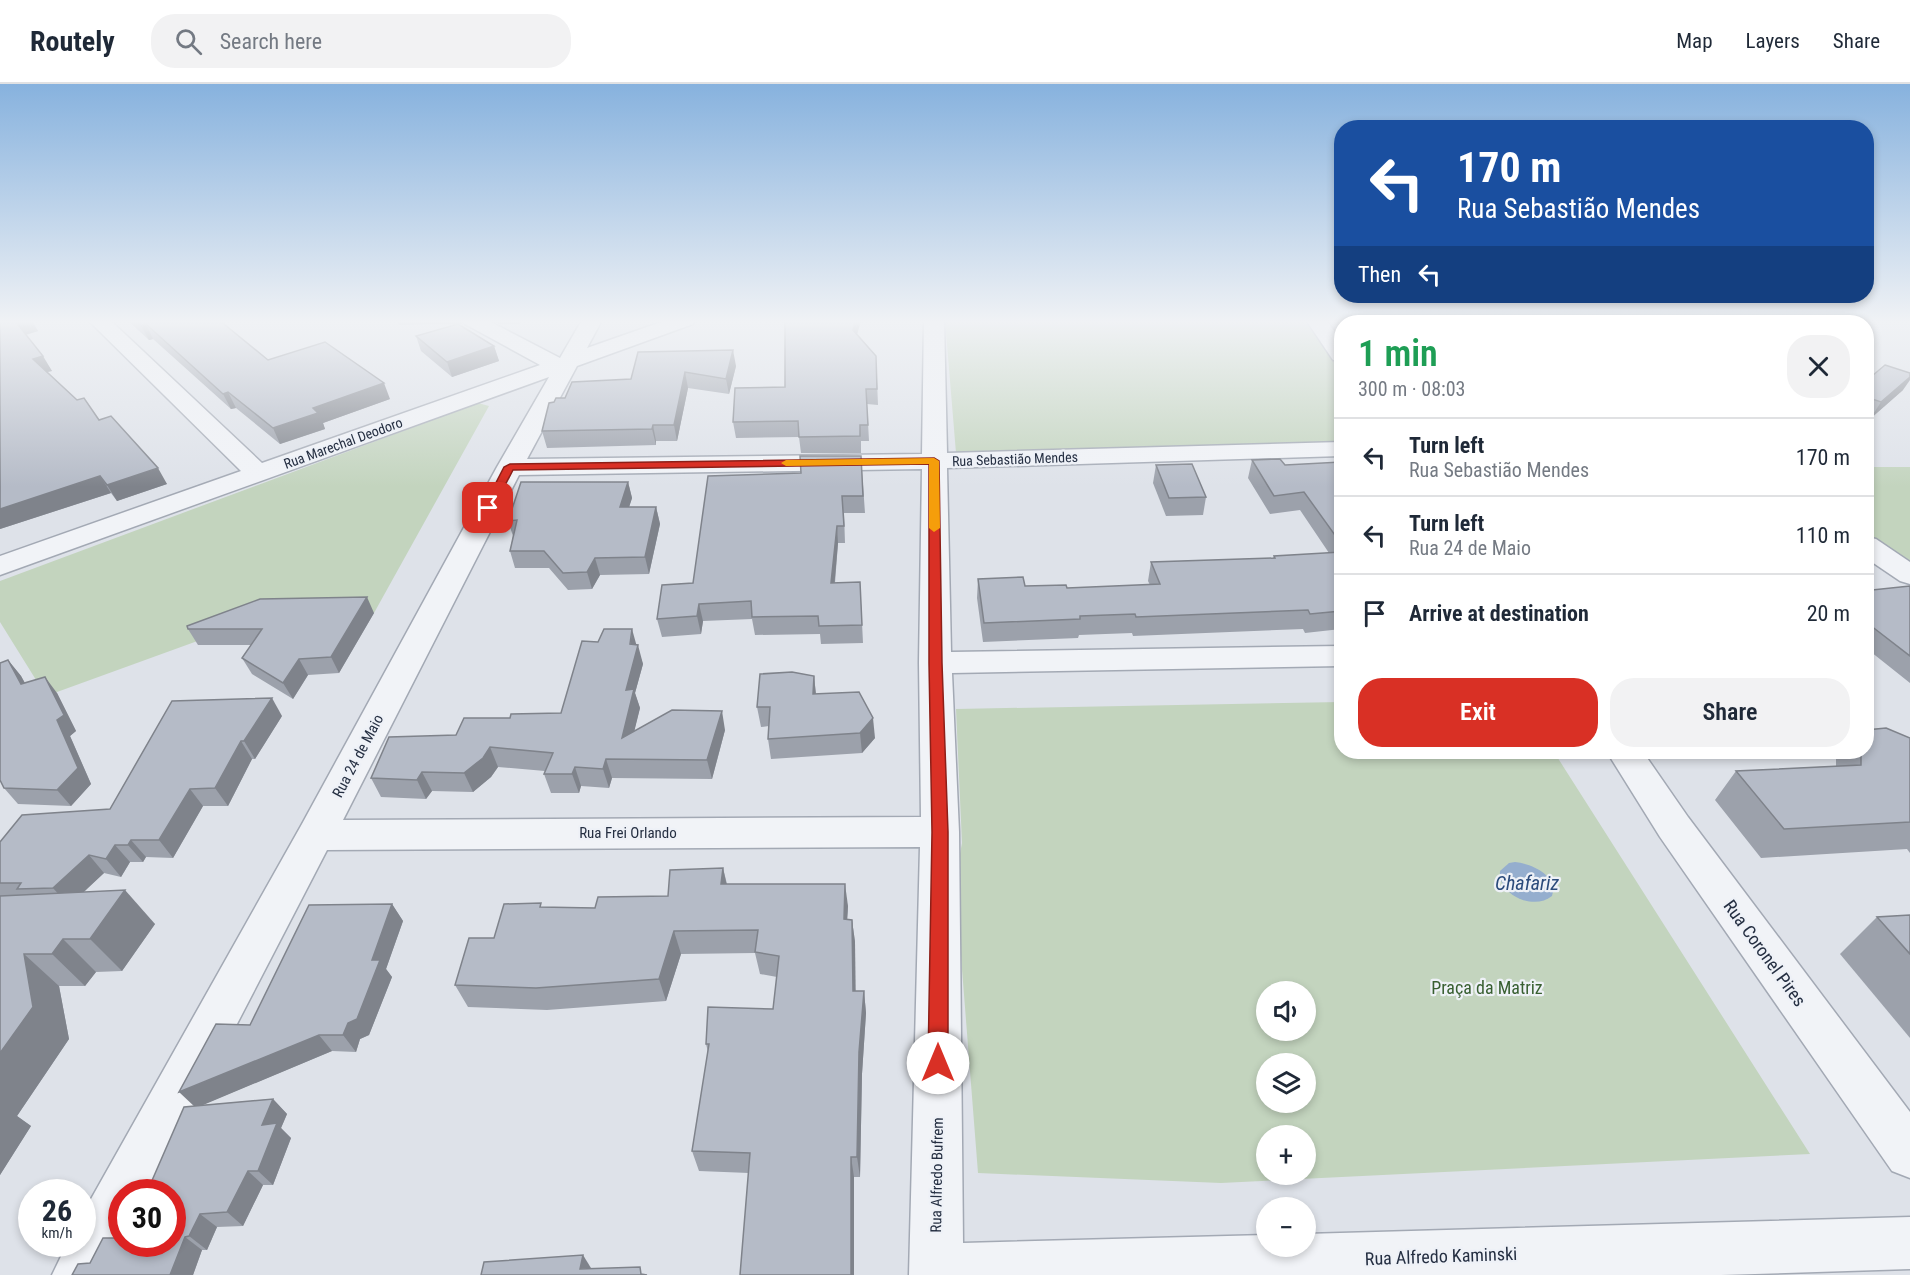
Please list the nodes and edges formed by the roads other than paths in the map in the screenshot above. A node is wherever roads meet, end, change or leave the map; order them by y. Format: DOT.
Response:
graph roads {
  1 [pos="156,376"];
  2 [pos="529,376"];
  3 [pos="557,376"];
  4 [pos="934,376"];
  5 [pos="1334,449"];
  6 [pos="934,461"];
  7 [pos="510,467"];
  8 [pos="259,474"];
  9 [pos="1874,550"];
  10 [pos="0,566"];
  11 [pos="1910,575"];
  12 [pos="1334,656"];
  13 [pos="935,663"];
  14 [pos="1629,759"];
  15 [pos="940,832"];
  16 [pos="316,835"];
  17 [pos="1910,1153"];
  18 [pos="130,1179"];
  19 [pos="108,1220"];
  20 [pos="1910,1243"];
  21 [pos="936,1273"];
  22 [pos="78,1275"];
  1 -- 8 [label="street"];
  2 -- 8 [label="street, Rua Marechal Deodoro"];
  3 -- 7 [label="street, Rua 24 de Maio"];
  4 -- 6 [label="street, Rua Alfredo Bufrem"];
  5 -- 6 [label="street, Rua Sebastião Mendes"];
  6 -- 7 [label="street, Rua Sebastião Mendes"];
  6 -- 13 [label="street, Rua Alfredo Bufrem"];
  7 -- 16 [label="street, Rua 24 de Maio"];
  8 -- 10 [label="street, Rua Marechal Deodoro"];
  9 -- 11 [label="street"];
  12 -- 13 [label="street"];
  13 -- 15 [label="street, Rua Alfredo Bufrem"];
  14 -- 17 [label="street, Rua Coronel Pires"];
  15 -- 16 [label="street, Rua Frei Orlando"];
  15 -- 21 [label="street, Rua Alfredo Bufrem"];
  16 -- 18 [label="street, Rua 24 de Maio"];
  19 -- 22 [label="street, Rua 24 de Maio"];
  20 -- 21 [label="street, Rua Alfredo Kaminski"];
}
